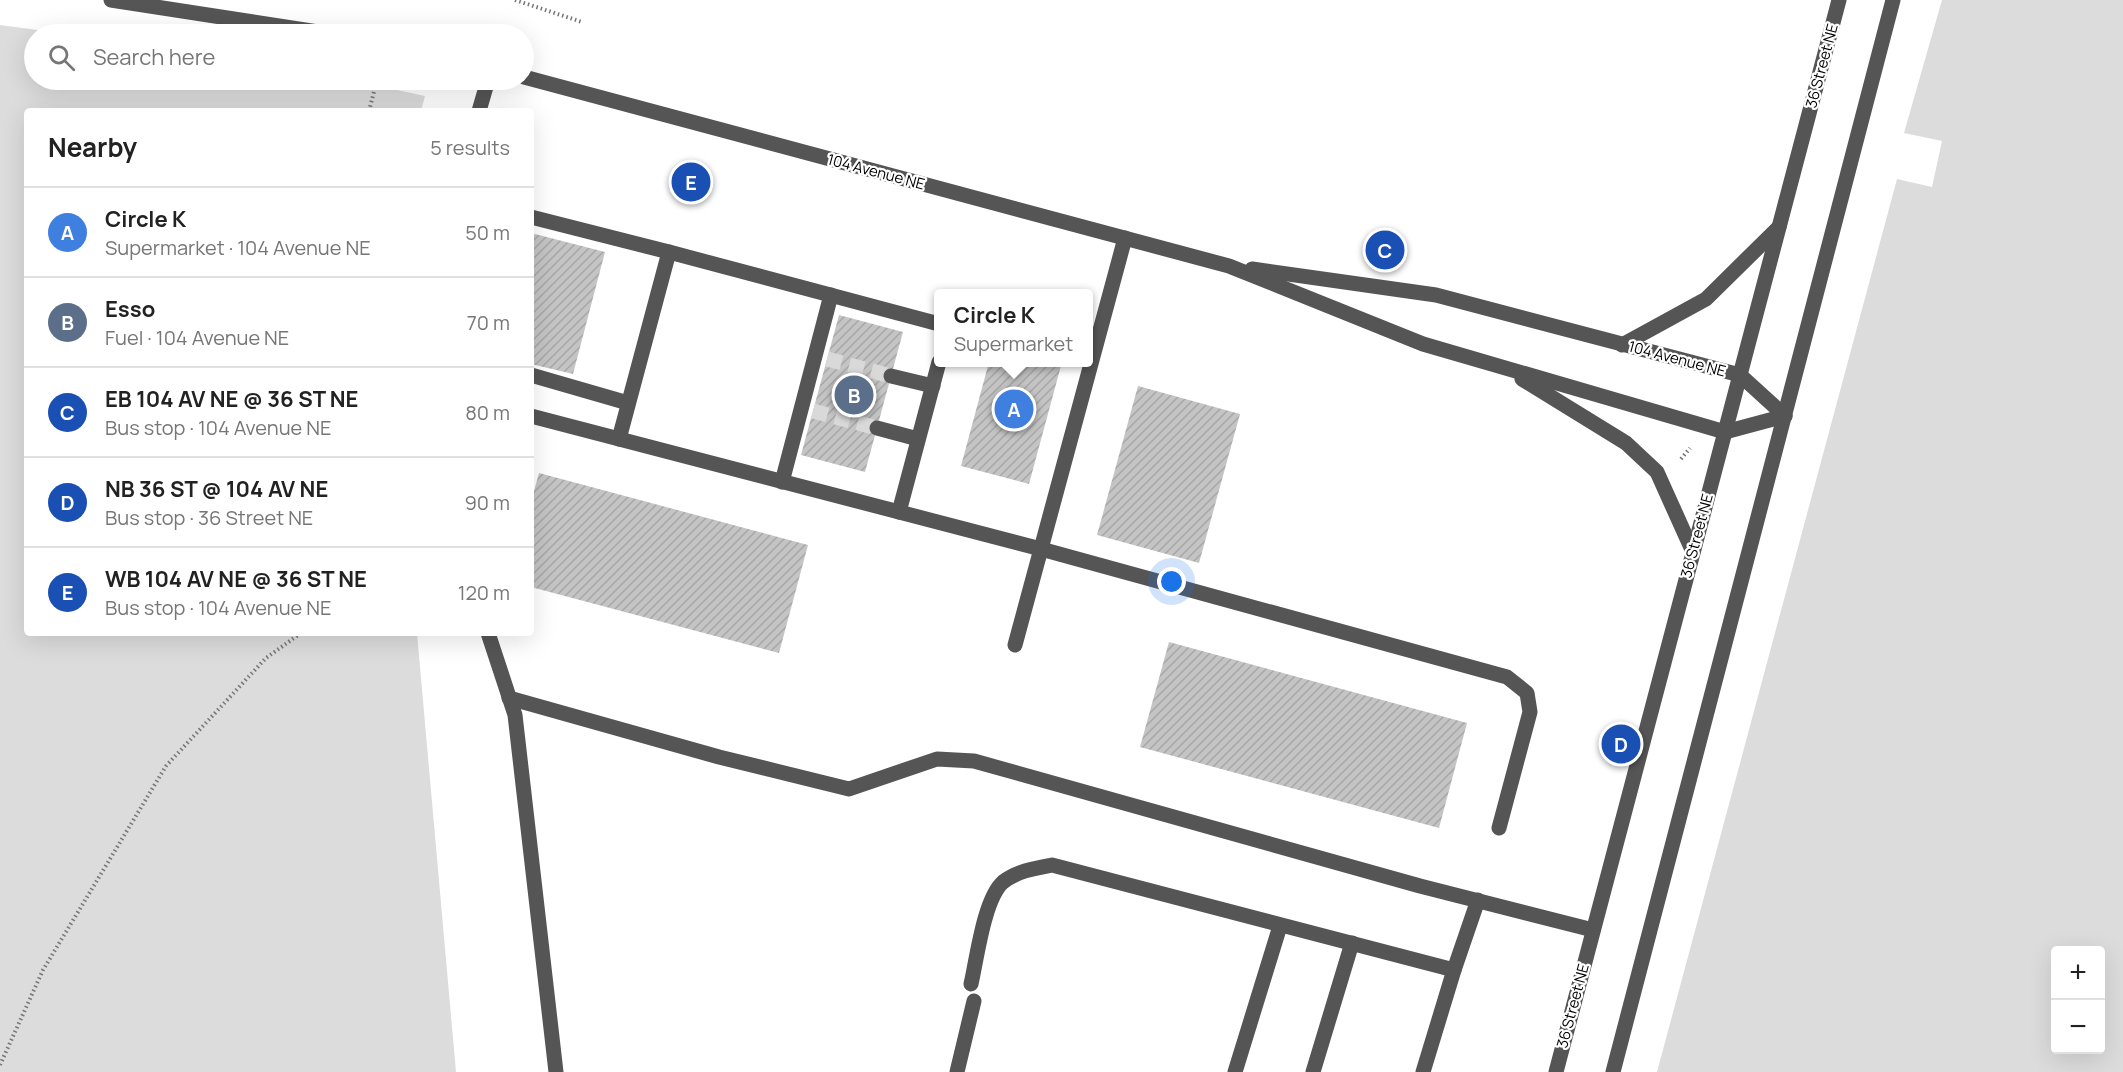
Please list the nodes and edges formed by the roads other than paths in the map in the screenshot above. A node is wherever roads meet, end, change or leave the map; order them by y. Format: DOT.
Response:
graph roads {
  1 [pos="111,0"];
  2 [pos="1839,0"];
  3 [pos="1893,0"];
  4 [pos="266,24"];
  5 [pos="534,80"];
  6 [pos="485,90"];
  7 [pos="480,108"];
  8 [pos="534,219"];
  9 [pos="1779,227"];
  10 [pos="1125,238"];
  11 [pos="669,252"];
  12 [pos="1229,266"];
  13 [pos="831,295"];
  14 [pos="934,323"];
  15 [pos="1622,345"];
  16 [pos="1093,356"];
  17 [pos="938,367"];
  18 [pos="1090,367"];
  19 [pos="1505,368"];
  20 [pos="1740,375"];
  21 [pos="534,376"];
  22 [pos="891,376"];
  23 [pos="933,386"];
  24 [pos="628,403"];
  25 [pos="1785,416"];
  26 [pos="534,417"];
  27 [pos="877,428"];
  28 [pos="1725,432"];
  29 [pos="619,439"];
  30 [pos="918,439"];
  31 [pos="782,482"];
  32 [pos="899,512"];
  33 [pos="1041,549"];
  34 [pos="1693,552"];
  35 [pos="489,636"];
  36 [pos="1015,645"];
  37 [pos="509,698"];
  38 [pos="1499,828"];
  39 [pos="1478,900"];
  40 [pos="1280,926"];
  41 [pos="1593,930"];
  42 [pos="1352,943"];
  43 [pos="1454,970"];
  44 [pos="971,984"];
  45 [pos="974,1001"];
  46 [pos="556,1072"];
  47 [pos="957,1072"];
  48 [pos="1235,1072"];
  49 [pos="1313,1072"];
  50 [pos="1423,1072"];
  51 [pos="1556,1072"];
  52 [pos="1613,1072"];
  1 -- 4 [label="street"];
  2 -- 9 [label="street, 36 Street NE"];
  3 -- 25 [label="street"];
  5 -- 10 [label="street, 104 Avenue NE"];
  6 -- 7 [label="street"];
  8 -- 11 [label="street"];
  9 -- 15 [label="street"];
  9 -- 20 [label="street, 36 Street NE"];
  10 -- 12 [label="street, 104 Avenue NE"];
  10 -- 16 [label="street"];
  11 -- 13 [label="street"];
  11 -- 24 [label="street"];
  12 -- 15 [label="street, 104 Avenue NE"];
  12 -- 19 [label="street, 104 Avenue NE"];
  13 -- 14 [label="street"];
  13 -- 31 [label="street"];
  15 -- 20 [label="street, 104 Avenue NE"];
  17 -- 23 [label="street"];
  18 -- 33 [label="street"];
  19 -- 28 [label="street, 104 Avenue NE"];
  19 -- 34 [label="street"];
  20 -- 25 [label="street, 104 Avenue NE"];
  20 -- 28 [label="street, 36 Street NE"];
  21 -- 24 [label="street"];
  22 -- 23 [label="street"];
  23 -- 30 [label="street"];
  24 -- 29 [label="street"];
  25 -- 28 [label="street"];
  25 -- 52 [label="street"];
  26 -- 29 [label="street"];
  27 -- 30 [label="street"];
  28 -- 34 [label="street, 36 Street NE"];
  29 -- 31 [label="street"];
  30 -- 32 [label="street"];
  31 -- 32 [label="street"];
  32 -- 33 [label="street"];
  33 -- 36 [label="street"];
  33 -- 38 [label="street"];
  34 -- 41 [label="street, 36 Street NE"];
  35 -- 37 [label="street"];
  37 -- 39 [label="street"];
  37 -- 46 [label="street"];
  39 -- 41 [label="street"];
  39 -- 43 [label="street"];
  40 -- 42 [label="street"];
  40 -- 44 [label="street"];
  40 -- 48 [label="street"];
  41 -- 51 [label="street, 36 Street NE"];
  42 -- 43 [label="street"];
  42 -- 49 [label="street"];
  43 -- 50 [label="street"];
  45 -- 47 [label="street"];
}
